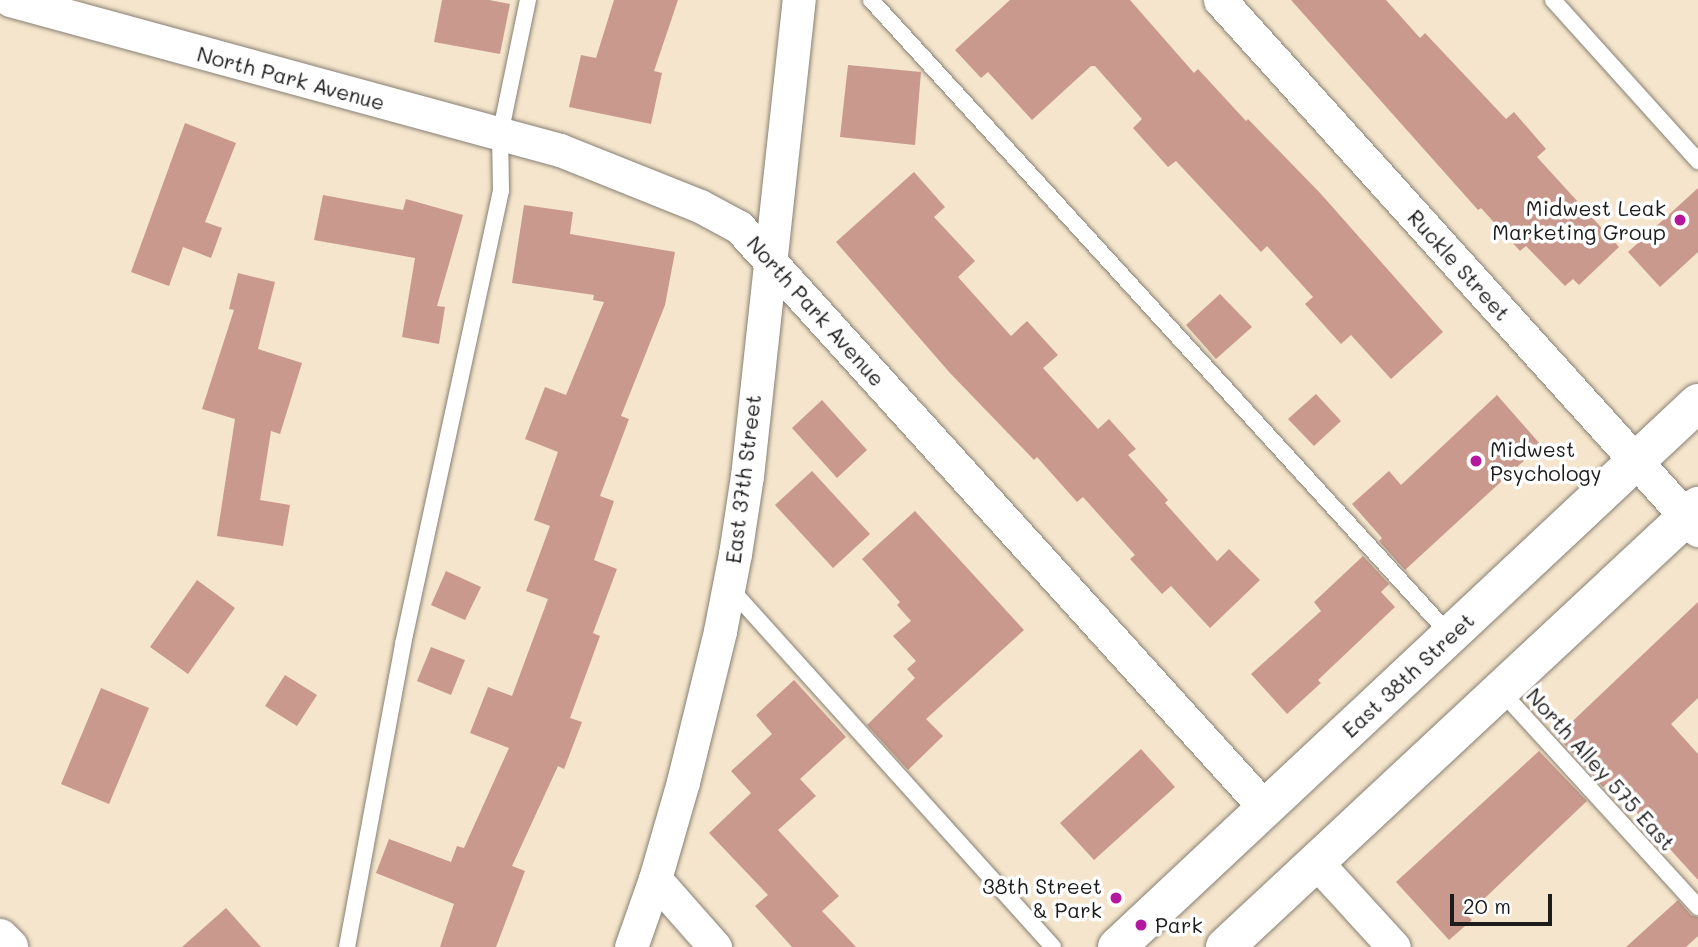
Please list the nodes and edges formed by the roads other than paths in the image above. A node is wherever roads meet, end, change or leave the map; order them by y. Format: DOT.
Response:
graph roads {
  1 [pos="10,0"];
  2 [pos="528,0"];
  3 [pos="799,0"];
  4 [pos="871,0"];
  5 [pos="1220,0"];
  6 [pos="1553,0"];
  7 [pos="500,135"];
  8 [pos="1698,161"];
  9 [pos="769,259"];
  10 [pos="1698,403"];
  11 [pos="1636,461"];
  12 [pos="1694,518"];
  13 [pos="729,587"];
  14 [pos="1450,635"];
  15 [pos="1500,691"];
  16 [pos="1265,808"];
  17 [pos="1316,862"];
  18 [pos="655,880"];
  19 [pos="1698,907"];
  20 [pos="0,938"];
  21 [pos="9,947"];
  22 [pos="347,947"];
  23 [pos="631,947"];
  24 [pos="715,947"];
  25 [pos="1053,947"];
  26 [pos="1117,947"];
  27 [pos="1225,947"];
  28 [pos="1394,947"];
  1 -- 7 [label="street, North Park Avenue"];
  2 -- 7 [label="lane"];
  3 -- 9 [label="street, East 37th Street"];
  4 -- 14 [label="lane"];
  5 -- 11 [label="street, Ruckle Street"];
  6 -- 8 [label="lane"];
  7 -- 9 [label="street, North Park Avenue"];
  7 -- 22 [label="lane"];
  9 -- 13 [label="street, East 37th Street"];
  9 -- 16 [label="street, North Park Avenue"];
  10 -- 11 [label="main road, East 38th Street"];
  11 -- 12 [label="street, Ruckle Street"];
  11 -- 14 [label="main road, East 38th Street"];
  12 -- 15 [label="main road"];
  13 -- 18 [label="street, East 37th Street"];
  13 -- 25 [label="lane"];
  14 -- 16 [label="main road, East 38th Street"];
  15 -- 17 [label="main road"];
  15 -- 19 [label="lane, North Alley 575 East"];
  16 -- 26 [label="main road, East 38th Street"];
  17 -- 27 [label="main road"];
  17 -- 28 [label="street"];
  18 -- 23 [label="street, East 37th Street"];
  18 -- 24 [label="street"];
  20 -- 21 [label="main road"];
}
